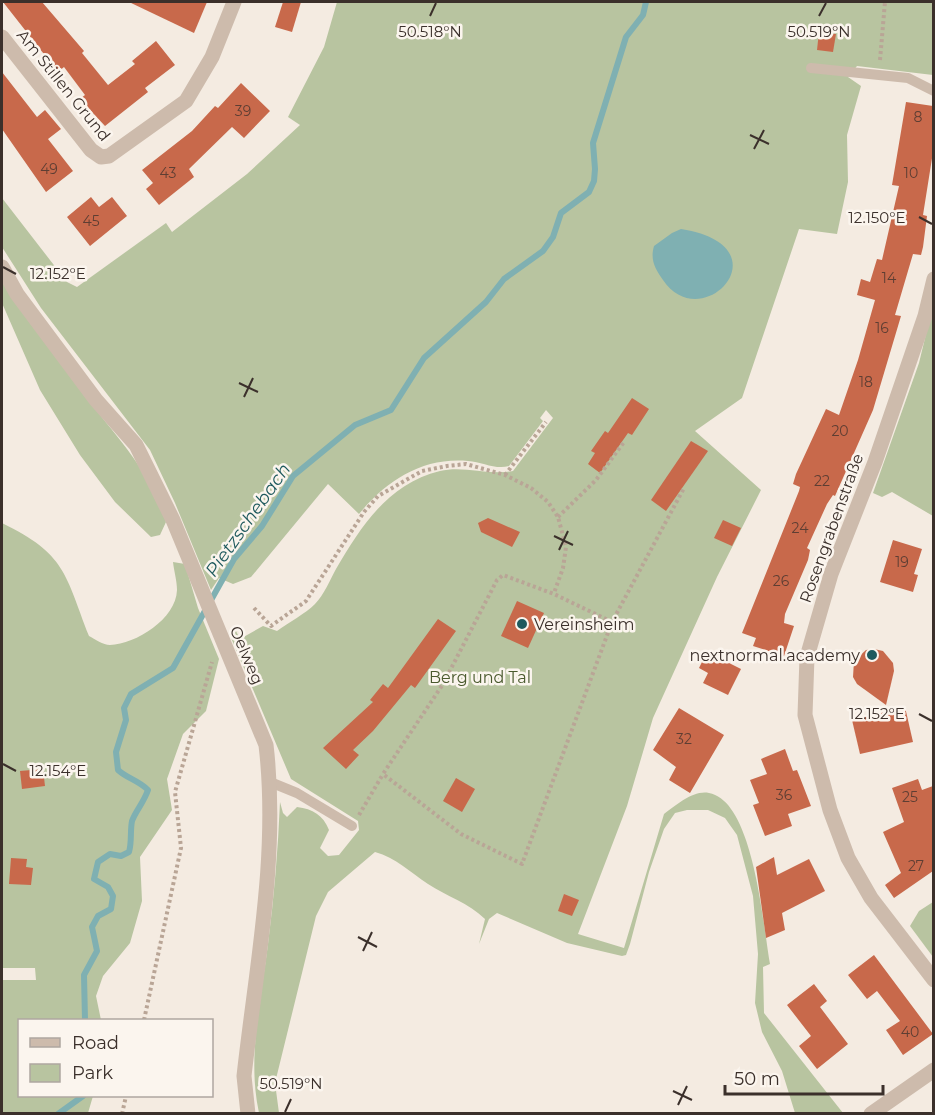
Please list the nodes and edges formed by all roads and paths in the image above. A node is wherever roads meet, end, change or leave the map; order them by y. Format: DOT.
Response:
graph roads {
  1 [pos="234,2"];
  2 [pos="885,2"];
  3 [pos="2,37"];
  4 [pos="811,68"];
  5 [pos="878,76"];
  6 [pos="933,91"];
  7 [pos="2,267"];
  8 [pos="933,279"];
  9 [pos="546,422"];
  10 [pos="624,442"];
  11 [pos="505,475"];
  12 [pos="684,488"];
  13 [pos="558,517"];
  14 [pos="554,594"];
  15 [pos="254,608"];
  16 [pos="612,622"];
  17 [pos="218,634"];
  18 [pos="383,774"];
  19 [pos="270,782"];
  20 [pos="352,826"];
  21 [pos="933,980"];
  22 [pos="144,1019"];
  23 [pos="933,1070"];
  24 [pos="126,1097"];
  25 [pos="122,1113"];
  26 [pos="248,1113"];
  27 [pos="872,1113"];
  1 -- 3 [label="street, Am Stillen Grund"];
  2 -- 5 [label="path"];
  4 -- 5 [label="lane"];
  5 -- 6 [label="lane"];
  7 -- 17 [label="street, Oelweg"];
  8 -- 21 [label="street, Rosengrabenstraße"];
  9 -- 11 [label="path"];
  10 -- 13 [label="path"];
  11 -- 13 [label="path"];
  11 -- 15 [label="path"];
  12 -- 16 [label="path"];
  13 -- 14 [label="path"];
  14 -- 16 [label="path"];
  14 -- 18 [label="path"];
  16 -- 18 [label="path"];
  17 -- 19 [label="street, Oelweg"];
  17 -- 22 [label="path"];
  18 -- 20 [label="path"];
  19 -- 20 [label="lane"];
  19 -- 26 [label="street, Oelweg"];
  23 -- 27 [label="street"];
  24 -- 25 [label="path"];
}
